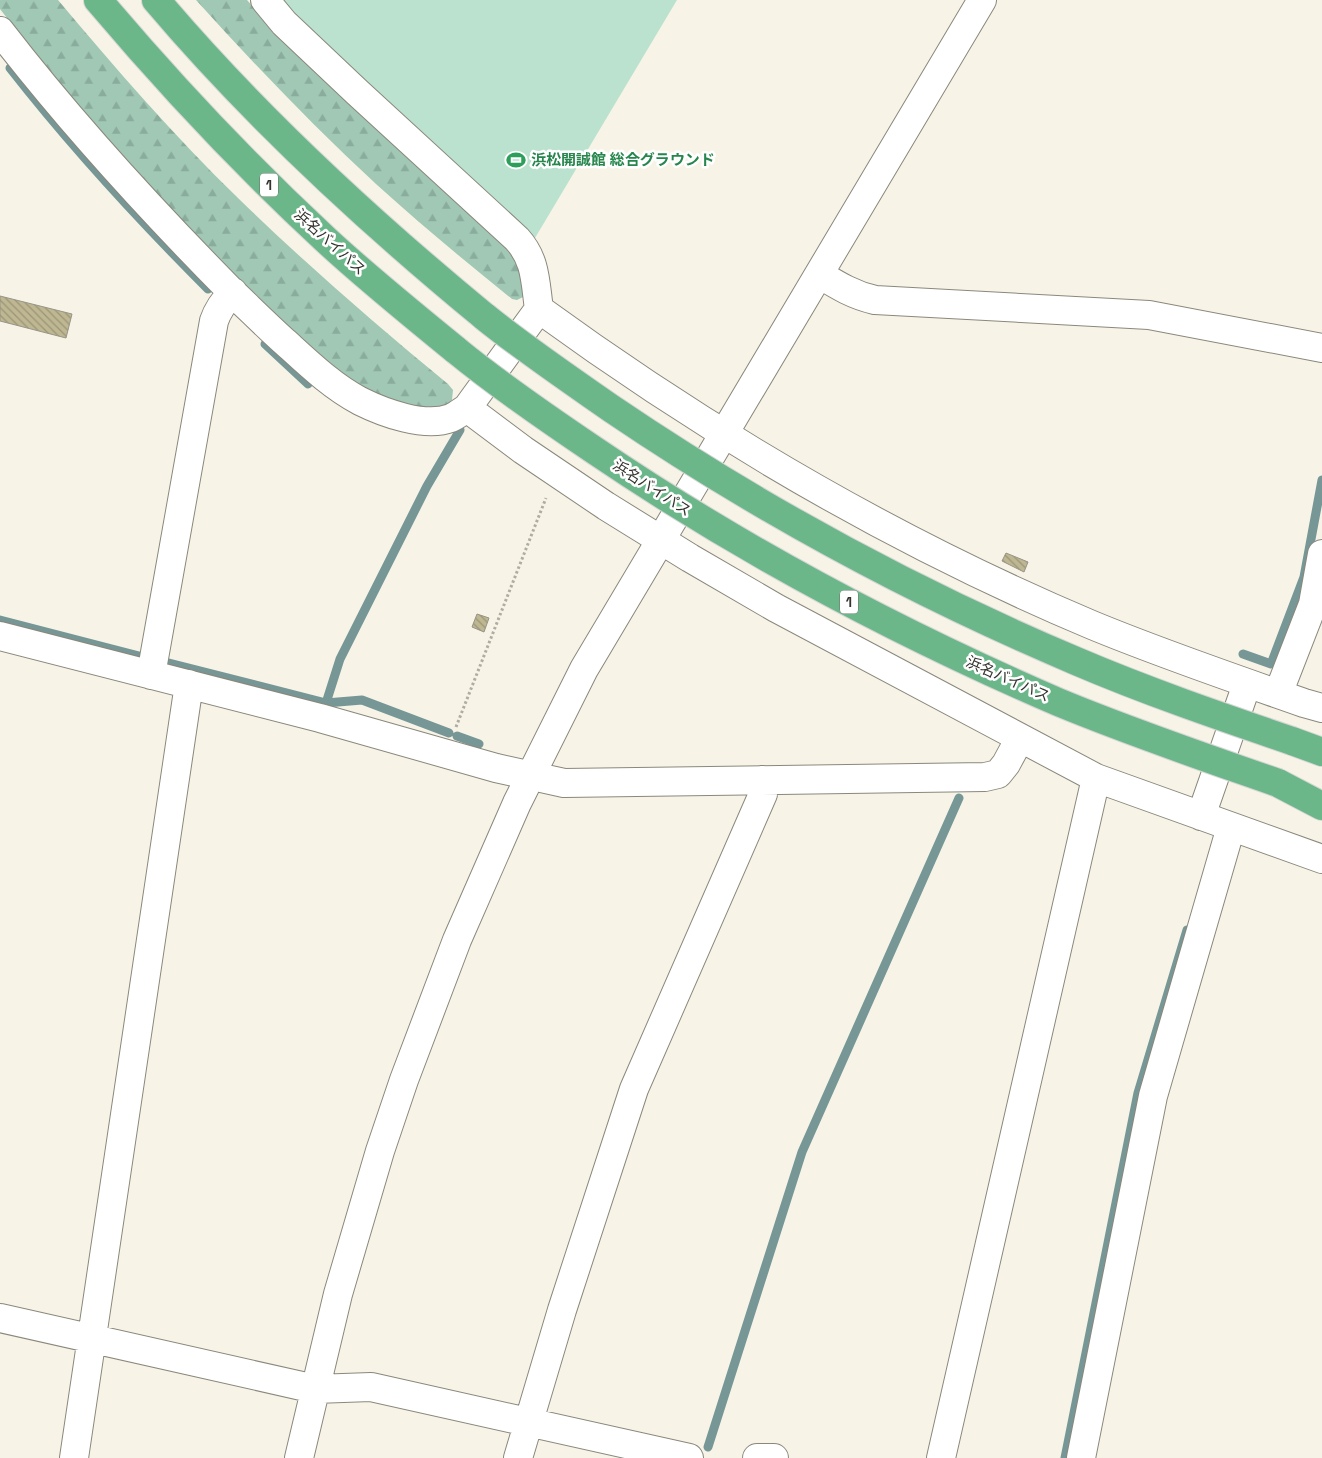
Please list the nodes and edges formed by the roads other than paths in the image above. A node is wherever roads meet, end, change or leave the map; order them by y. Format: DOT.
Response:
graph roads {
  1 [pos="98,0"];
  2 [pos="156,0"];
  3 [pos="264,0"];
  4 [pos="982,0"];
  5 [pos="0,31"];
  6 [pos="819,274"];
  7 [pos="233,292"];
  8 [pos="539,309"];
  9 [pos="1322,348"];
  10 [pos="467,408"];
  11 [pos="723,434"];
  12 [pos="660,540"];
  13 [pos="1322,554"];
  14 [pos="0,636"];
  15 [pos="151,675"];
  16 [pos="190,684"];
  17 [pos="1247,684"];
  18 [pos="1278,694"];
  19 [pos="1322,708"];
  20 [pos="1020,738"];
  21 [pos="1292,741"];
  22 [pos="1322,747"];
  23 [pos="1322,752"];
  24 [pos="530,776"];
  25 [pos="1096,778"];
  26 [pos="763,780"];
  27 [pos="1278,783"];
  28 [pos="1322,798"];
  29 [pos="1322,806"];
  30 [pos="1202,816"];
  31 [pos="1231,827"];
  32 [pos="1322,859"];
  33 [pos="0,1318"];
  34 [pos="92,1339"];
  35 [pos="315,1389"];
  36 [pos="529,1422"];
  37 [pos="74,1458"];
  38 [pos="299,1458"];
  39 [pos="518,1458"];
  40 [pos="689,1458"];
  41 [pos="757,1458"];
  42 [pos="774,1458"];
  43 [pos="941,1458"];
  44 [pos="1081,1458"];
  1 -- 27 [label="highway, 浜名バイパス / 1, bridge"];
  2 -- 21 [label="highway, bridge"];
  3 -- 8 [label="street"];
  4 -- 6 [label="street"];
  5 -- 7 [label="street"];
  6 -- 9 [label="street"];
  6 -- 11 [label="street"];
  7 -- 10 [label="street"];
  7 -- 15 [label="street"];
  8 -- 10 [label="street"];
  8 -- 11 [label="street"];
  10 -- 12 [label="street"];
  11 -- 12 [label="street"];
  11 -- 17 [label="street"];
  12 -- 20 [label="street"];
  12 -- 24 [label="street"];
  13 -- 18 [label="street"];
  14 -- 15 [label="street"];
  15 -- 16 [label="street"];
  16 -- 24 [label="street"];
  16 -- 34 [label="street"];
  17 -- 18 [label="street"];
  17 -- 30 [label="street"];
  18 -- 19 [label="street"];
  20 -- 25 [label="street"];
  20 -- 26 [label="street"];
  21 -- 22 [label="highway"];
  21 -- 23 [label="highway"];
  24 -- 26 [label="street"];
  24 -- 35 [label="street"];
  25 -- 30 [label="street"];
  25 -- 43 [label="street"];
  26 -- 36 [label="street"];
  27 -- 28 [label="highway, 浜名バイパス / 1"];
  27 -- 29 [label="highway"];
  30 -- 31 [label="street"];
  31 -- 32 [label="street"];
  31 -- 44 [label="street"];
  33 -- 34 [label="street"];
  34 -- 35 [label="street"];
  34 -- 37 [label="street"];
  35 -- 36 [label="street"];
  35 -- 38 [label="street"];
  36 -- 39 [label="street"];
  36 -- 40 [label="street"];
  41 -- 42 [label="street"];
}
